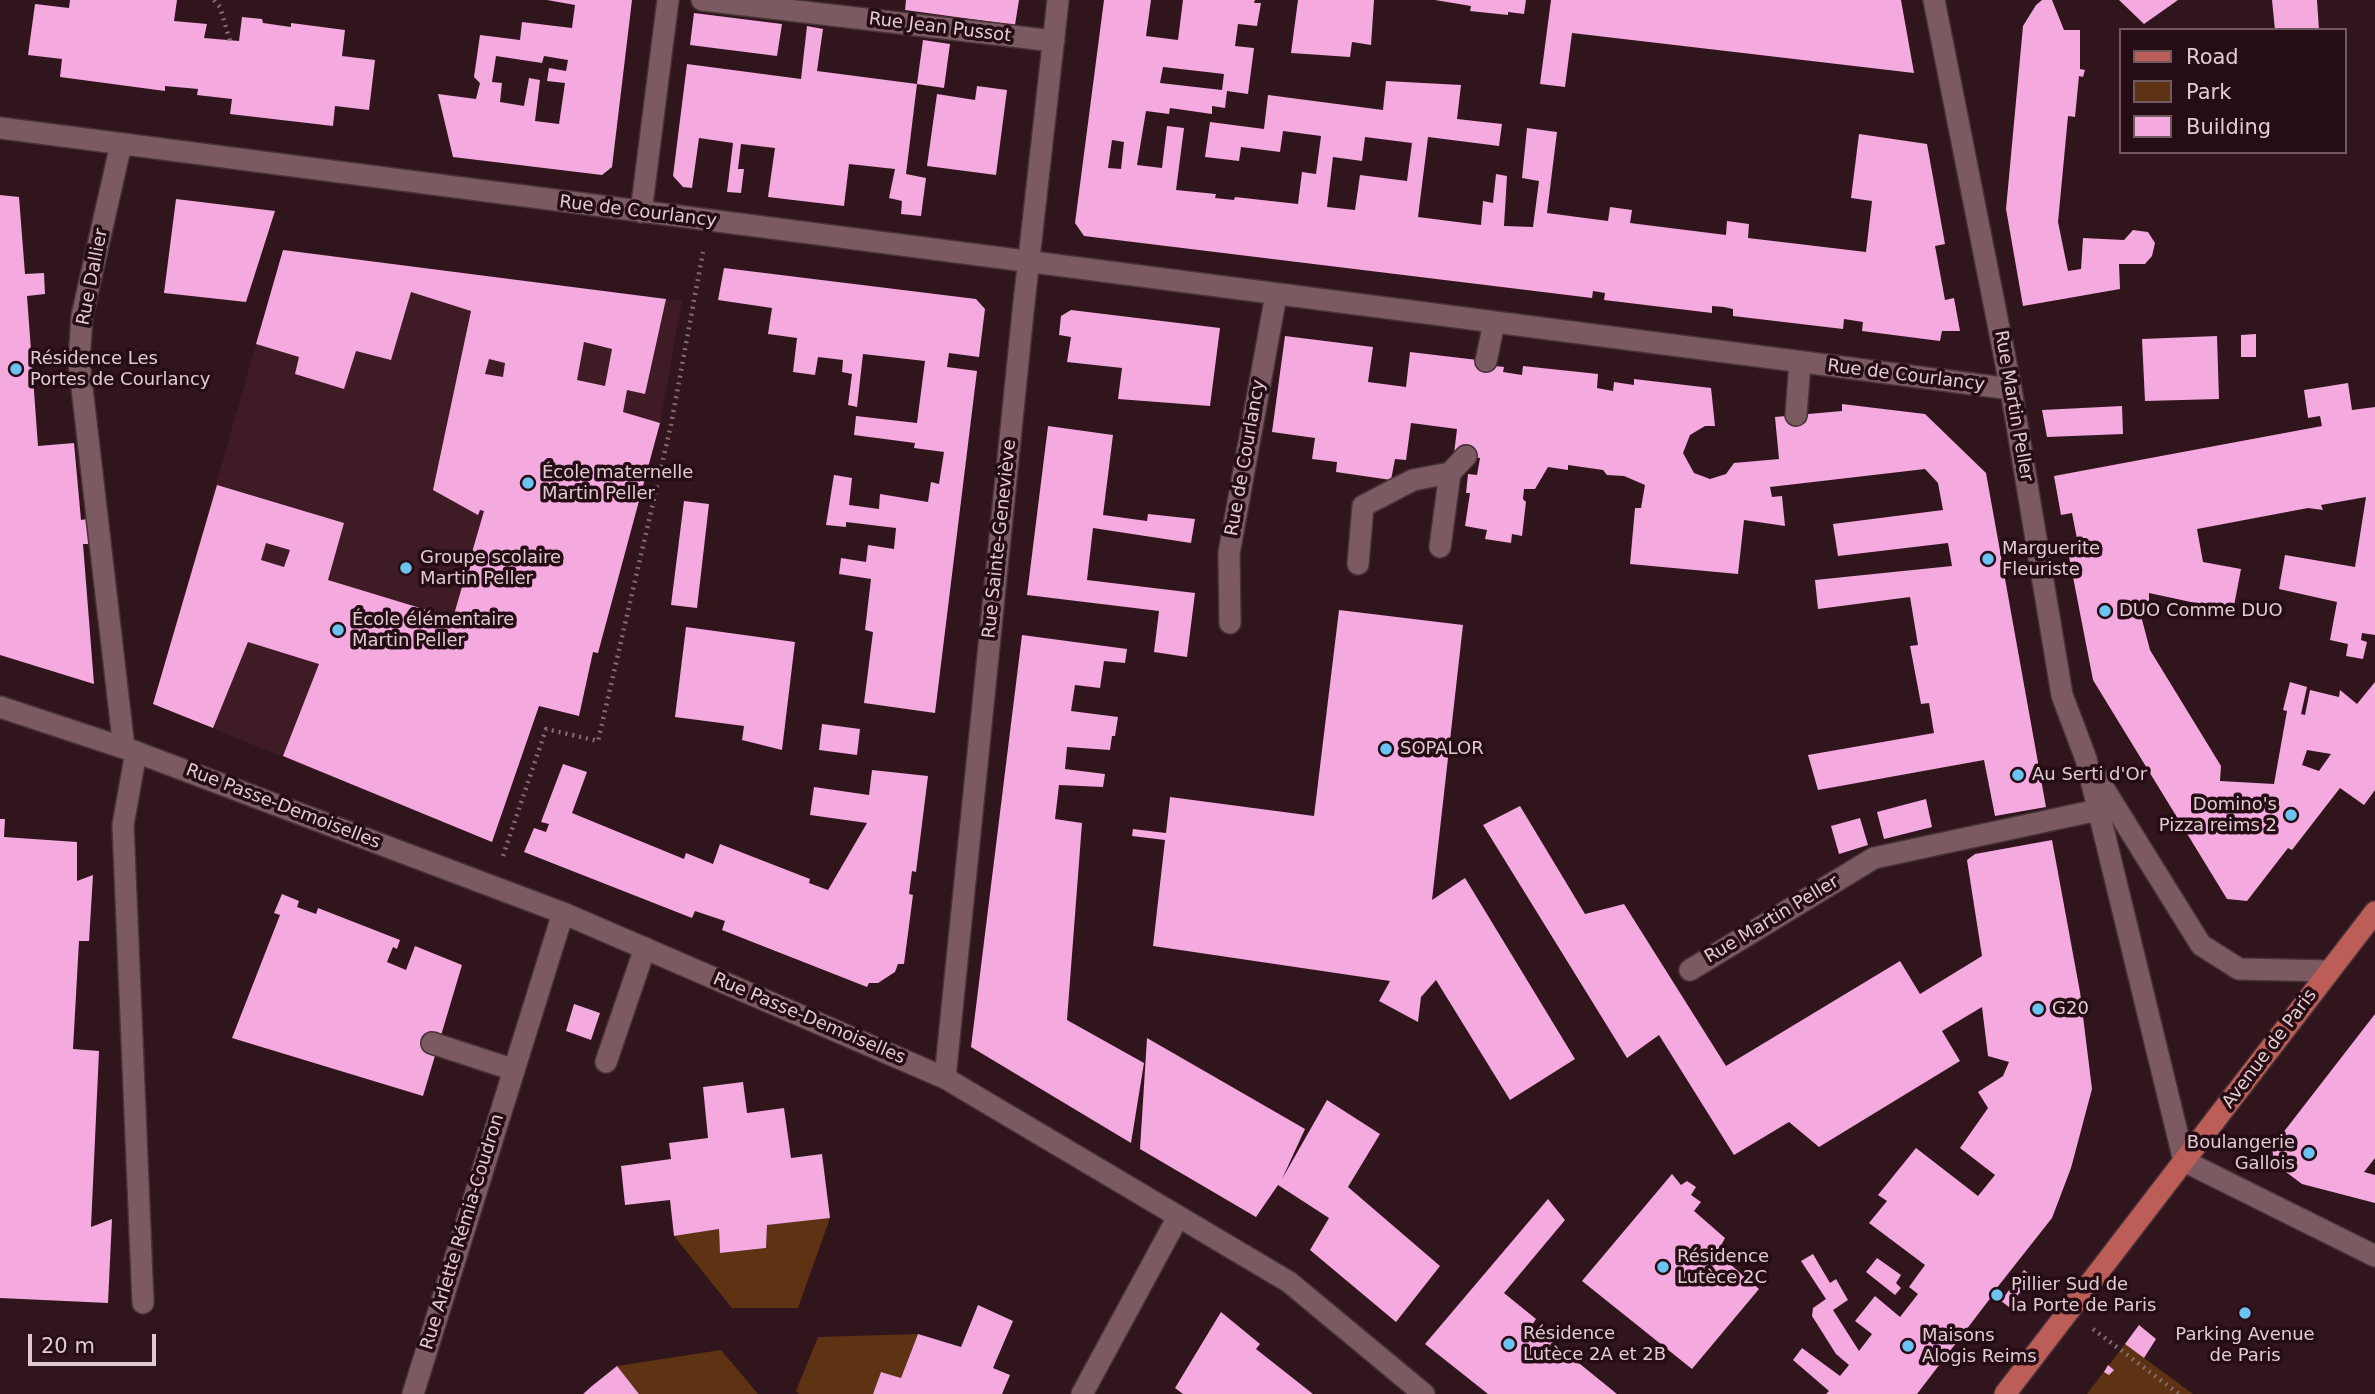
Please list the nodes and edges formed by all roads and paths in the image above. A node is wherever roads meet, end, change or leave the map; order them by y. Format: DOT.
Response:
graph roads {
  1 [pos="214,0"];
  2 [pos="668,0"];
  3 [pos="702,0"];
  4 [pos="1058,0"];
  5 [pos="1934,0"];
  6 [pos="230,41"];
  7 [pos="1054,41"];
  8 [pos="0,128"];
  9 [pos="121,144"];
  10 [pos="641,212"];
  11 [pos="709,221"];
  12 [pos="1028,263"];
  13 [pos="1276,295"];
  14 [pos="1493,323"];
  15 [pos="1486,361"];
  16 [pos="1800,362"];
  17 [pos="2011,389"];
  18 [pos="1796,415"];
  19 [pos="1466,456"];
  20 [pos="1450,473"];
  21 [pos="1440,547"];
  22 [pos="1358,564"];
  23 [pos="1230,622"];
  24 [pos="0,707"];
  25 [pos="130,750"];
  26 [pos="2086,759"];
  27 [pos="2098,810"];
  28 [pos="493,887"];
  29 [pos="2375,912"];
  30 [pos="563,913"];
  31 [pos="645,948"];
  32 [pos="1690,970"];
  33 [pos="2329,971"];
  34 [pos="432,1043"];
  35 [pos="606,1062"];
  36 [pos="514,1070"];
  37 [pos="945,1077"];
  38 [pos="2184,1161"];
  39 [pos="1178,1217"];
  40 [pos="2375,1256"];
  41 [pos="143,1303"];
  42 [pos="2069,1311"];
  43 [pos="413,1394"];
  44 [pos="1082,1394"];
  45 [pos="1424,1394"];
  46 [pos="2005,1394"];
  47 [pos="2179,1394"];
  1 -- 6 [label="path"];
  2 -- 10 [label="street"];
  3 -- 7 [label="street, Rue Jean Pussot"];
  4 -- 7 [label="street, Rue Sainte-Geneviève"];
  5 -- 17 [label="street, Rue Martin Peller"];
  7 -- 12 [label="street, Rue Sainte-Geneviève"];
  8 -- 9 [label="street, Rue de Courlancy"];
  9 -- 10 [label="street, Rue de Courlancy"];
  9 -- 25 [label="street, Rue Dallier"];
  10 -- 11 [label="street, Rue de Courlancy"];
  11 -- 12 [label="street, Rue de Courlancy"];
  11 -- 28 [label="path"];
  12 -- 13 [label="street, Rue de Courlancy"];
  12 -- 37 [label="street, Rue Sainte-Geneviève"];
  13 -- 14 [label="street, Rue de Courlancy"];
  13 -- 23 [label="street, Rue de Courlancy"];
  14 -- 15 [label="street"];
  14 -- 16 [label="street, Rue de Courlancy"];
  16 -- 17 [label="street, Rue de Courlancy"];
  16 -- 18 [label="street"];
  17 -- 26 [label="street, Rue Martin Peller"];
  19 -- 20 [label="street"];
  20 -- 21 [label="street"];
  20 -- 22 [label="street"];
  24 -- 25 [label="street, Rue Passe-Demoiselles"];
  25 -- 28 [label="street, Rue Passe-Demoiselles"];
  25 -- 41 [label="street"];
  26 -- 27 [label="street, Rue Martin Peller"];
  26 -- 33 [label="street"];
  27 -- 32 [label="street, Rue Martin Peller"];
  27 -- 38 [label="street, Rue Martin Peller"];
  28 -- 30 [label="street, Rue Passe-Demoiselles"];
  29 -- 33 [label="main road, Avenue de Paris"];
  30 -- 31 [label="street, Rue Passe-Demoiselles"];
  30 -- 36 [label="street, Rue Arlette Rémia-Coudron"];
  31 -- 35 [label="street"];
  31 -- 37 [label="street, Rue Passe-Demoiselles"];
  33 -- 38 [label="main road, Avenue de Paris"];
  34 -- 36 [label="street"];
  36 -- 43 [label="street, Rue Arlette Rémia-Coudron"];
  37 -- 39 [label="street, Rue Passe-Demoiselles"];
  38 -- 40 [label="street"];
  38 -- 42 [label="main road, Avenue de Paris"];
  39 -- 44 [label="street"];
  39 -- 45 [label="street, Rue Passe-Demoiselles"];
  42 -- 46 [label="main road, Avenue de Paris"];
  42 -- 47 [label="path"];
}
